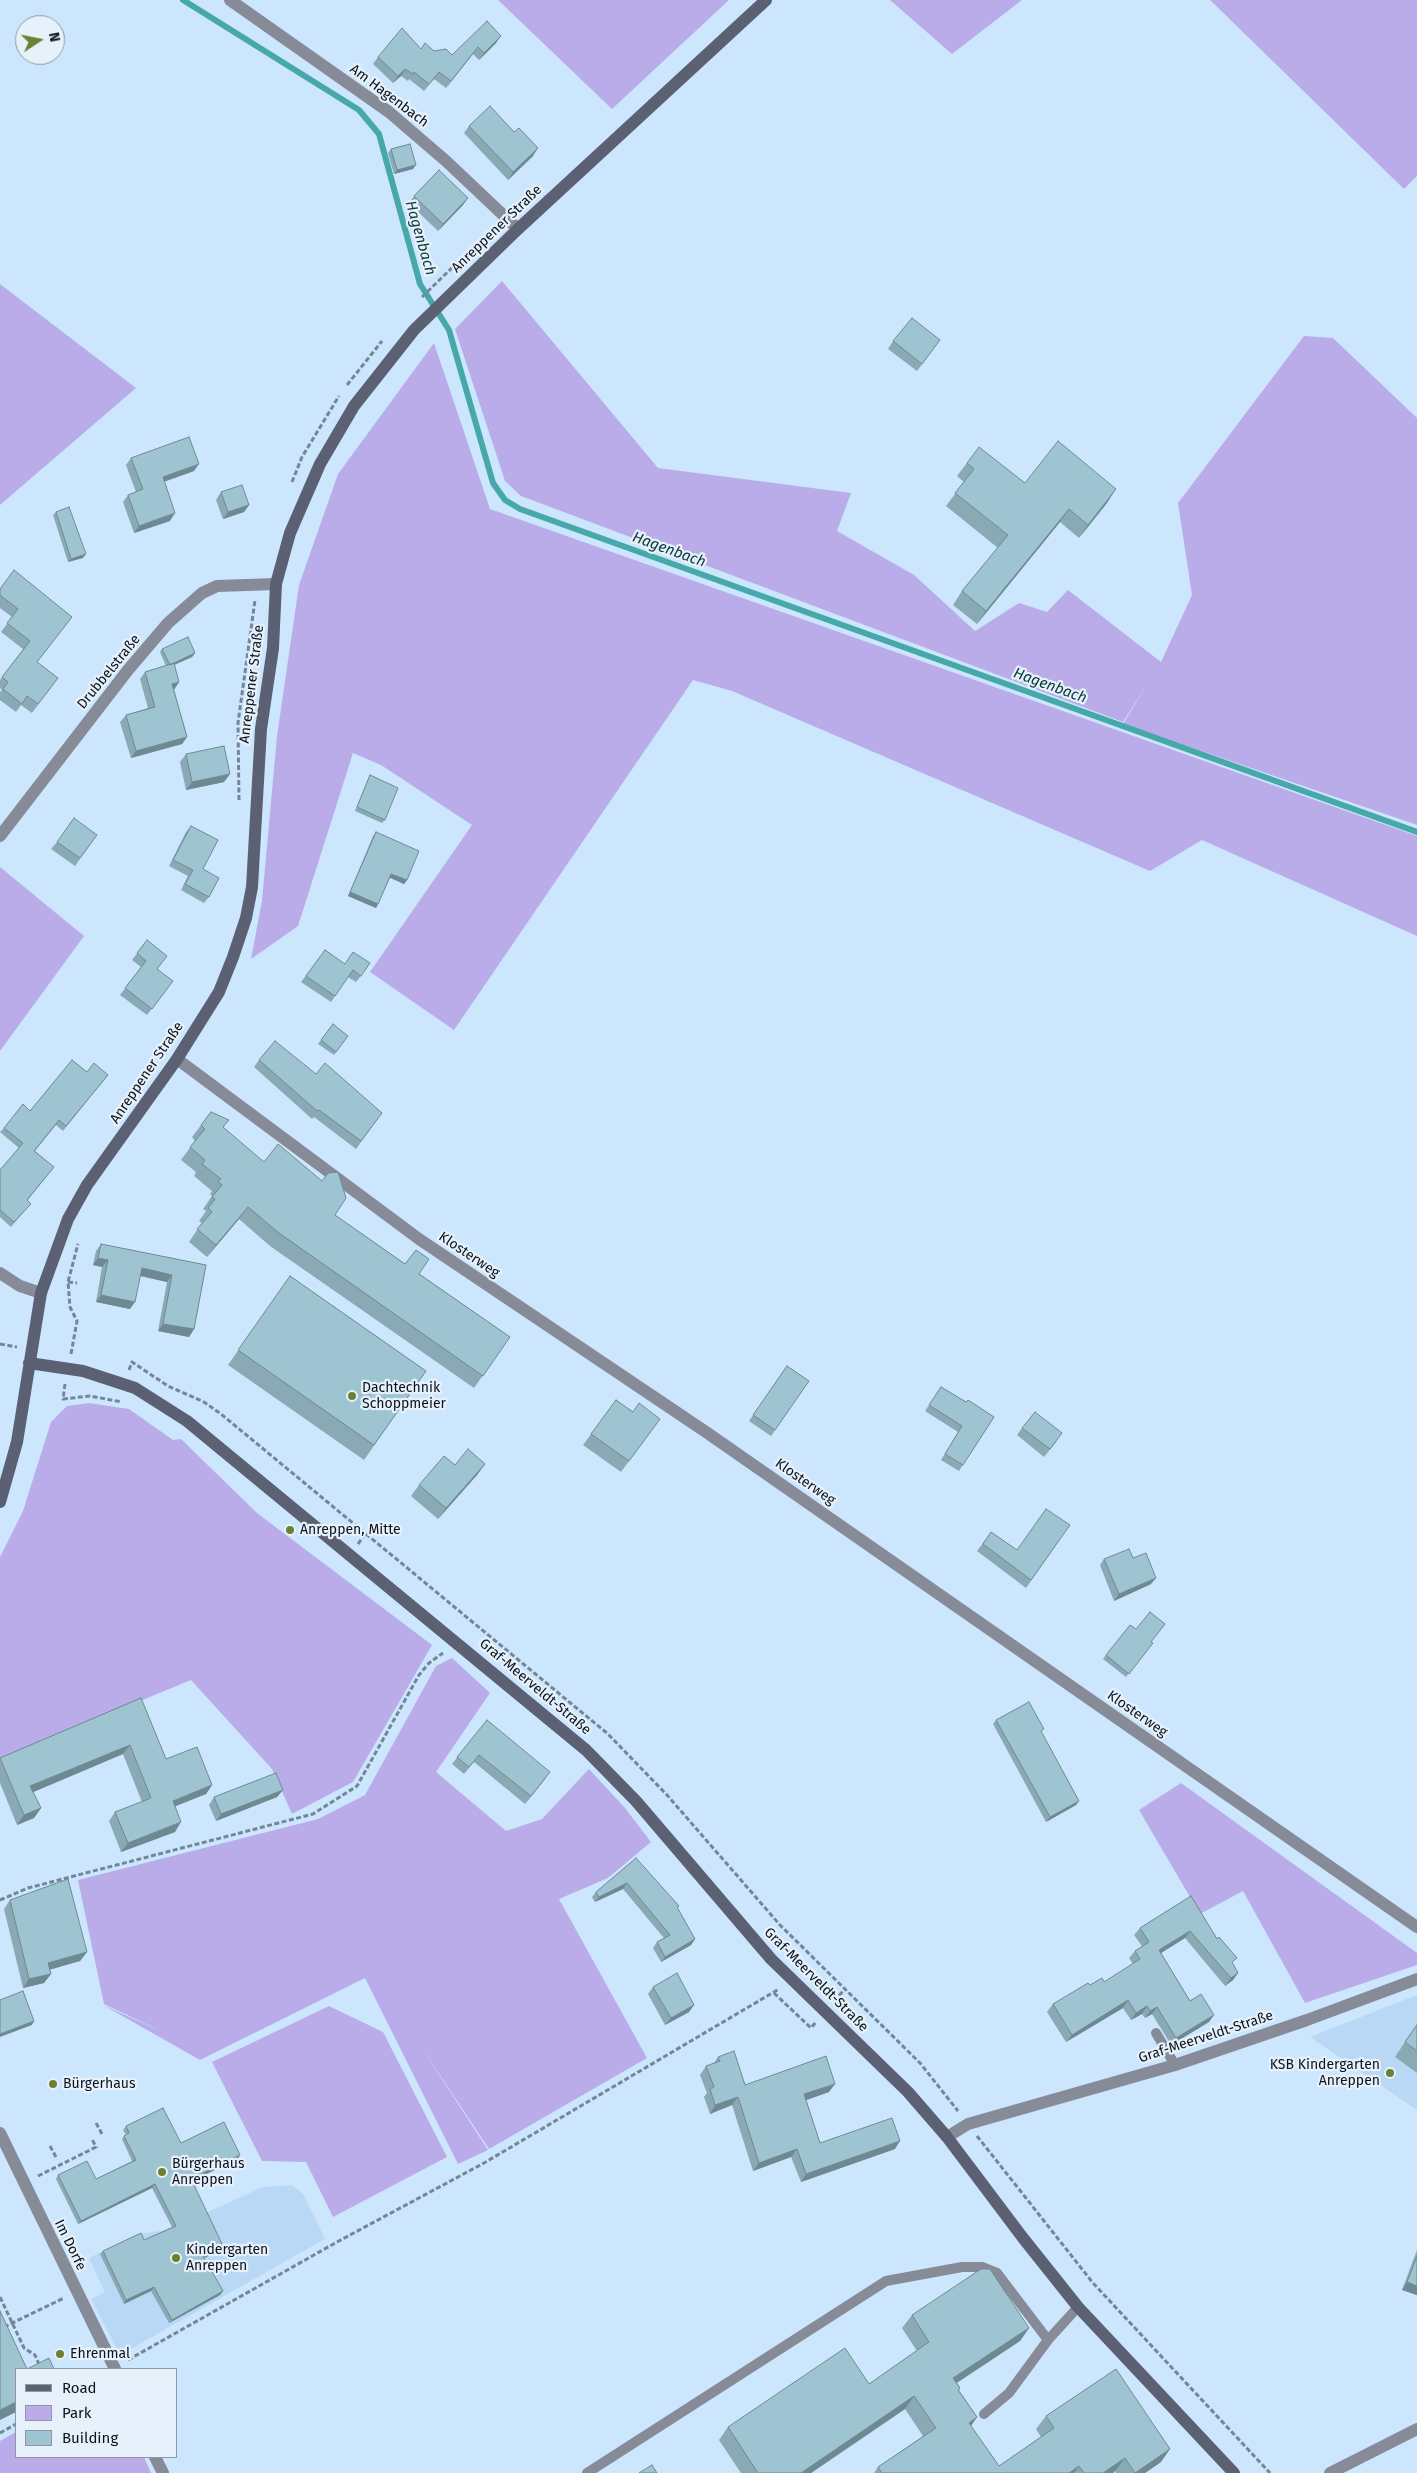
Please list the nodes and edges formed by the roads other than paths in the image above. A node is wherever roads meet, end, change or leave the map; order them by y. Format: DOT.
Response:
graph roads {
  1 [pos="230,0"];
  2 [pos="766,0"];
  3 [pos="518,229"];
  4 [pos="276,584"];
  5 [pos="0,836"];
  6 [pos="177,1059"];
  7 [pos="0,1272"];
  8 [pos="41,1293"];
  9 [pos="29,1363"];
  10 [pos="0,1502"];
  11 [pos="1417,1927"];
  12 [pos="1417,1979"];
  13 [pos="1156,2033"];
  14 [pos="1175,2065"];
  15 [pos="0,2134"];
  16 [pos="947,2137"];
  17 [pos="1078,2307"];
  18 [pos="1048,2340"];
  19 [pos="114,2368"];
  20 [pos="984,2414"];
  21 [pos="1417,2429"];
  22 [pos="156,2458"];
  23 [pos="163,2473"];
  24 [pos="587,2473"];
  25 [pos="1234,2473"];
  26 [pos="1330,2473"];
  1 -- 3 [label="street, Am Hagenbach"];
  2 -- 3 [label="main road, Anreppener Straße"];
  3 -- 4 [label="main road, Anreppener Straße"];
  4 -- 5 [label="street, Drubbelstraße"];
  4 -- 6 [label="main road, Anreppener Straße"];
  6 -- 8 [label="main road, Anreppener Straße"];
  6 -- 11 [label="street, Klosterweg"];
  7 -- 8 [label="street"];
  8 -- 9 [label="main road, Anreppener Straße"];
  9 -- 10 [label="main road, Anreppener Straße"];
  9 -- 16 [label="main road, Graf-Meerveldt-Straße"];
  12 -- 14 [label="street, Graf-Meerveldt-Straße"];
  13 -- 14 [label="lane"];
  14 -- 16 [label="street, Graf-Meerveldt-Straße"];
  15 -- 19 [label="street, Im Dorfe"];
  16 -- 17 [label="main road, Graf-Meerveldt-Straße"];
  17 -- 18 [label="lane"];
  17 -- 25 [label="main road, Graf-Meerveldt-Straße"];
  18 -- 20 [label="lane"];
  18 -- 24 [label="lane"];
  21 -- 26 [label="street"];
  22 -- 23 [label="street"];
}
